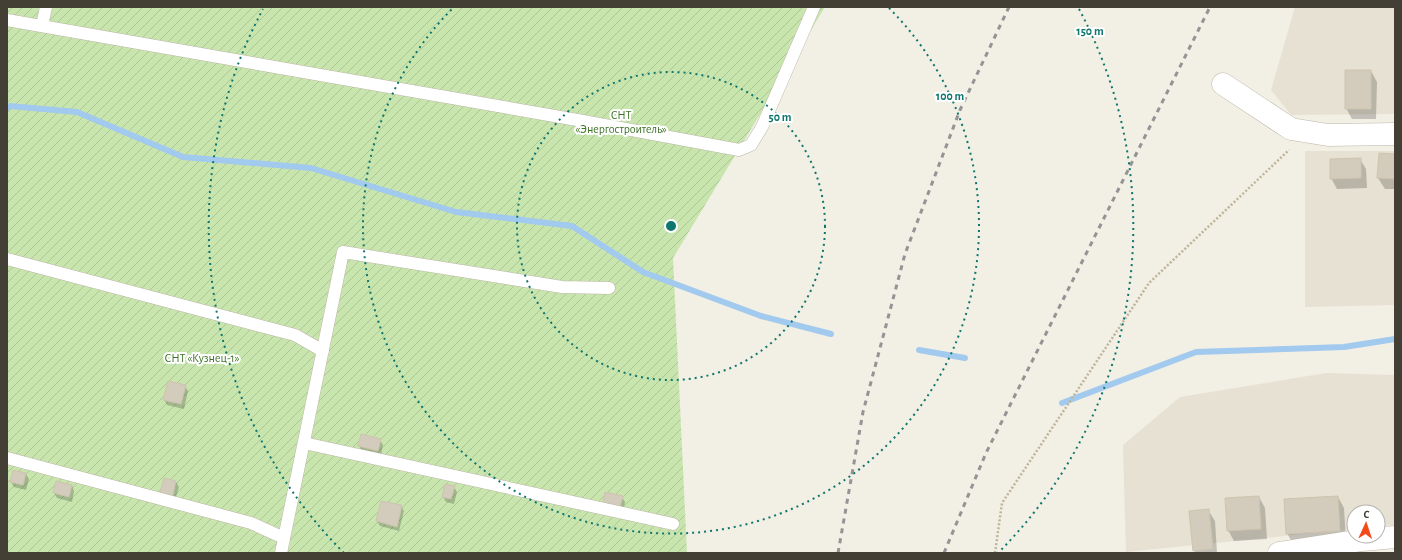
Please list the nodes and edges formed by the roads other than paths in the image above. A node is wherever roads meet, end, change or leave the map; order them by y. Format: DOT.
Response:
graph roads {
  1 [pos="46,7"];
  2 [pos="814,7"];
  3 [pos="7,20"];
  4 [pos="42,26"];
  5 [pos="1223,84"];
  6 [pos="1395,134"];
  7 [pos="7,259"];
  8 [pos="609,288"];
  9 [pos="323,351"];
  10 [pos="304,443"];
  11 [pos="7,458"];
  12 [pos="673,524"];
  13 [pos="1395,537"];
  14 [pos="284,538"];
  15 [pos="1362,546"];
  16 [pos="281,553"];
  17 [pos="1279,553"];
  1 -- 4 [label="lane"];
  2 -- 4 [label="lane"];
  3 -- 4 [label="lane"];
  5 -- 6 [label="street"];
  7 -- 9 [label="lane"];
  8 -- 9 [label="lane"];
  9 -- 10 [label="lane"];
  10 -- 12 [label="lane"];
  10 -- 14 [label="lane"];
  11 -- 14 [label="lane"];
  13 -- 15 [label="street"];
  14 -- 16 [label="lane"];
  15 -- 17 [label="street"];
}
